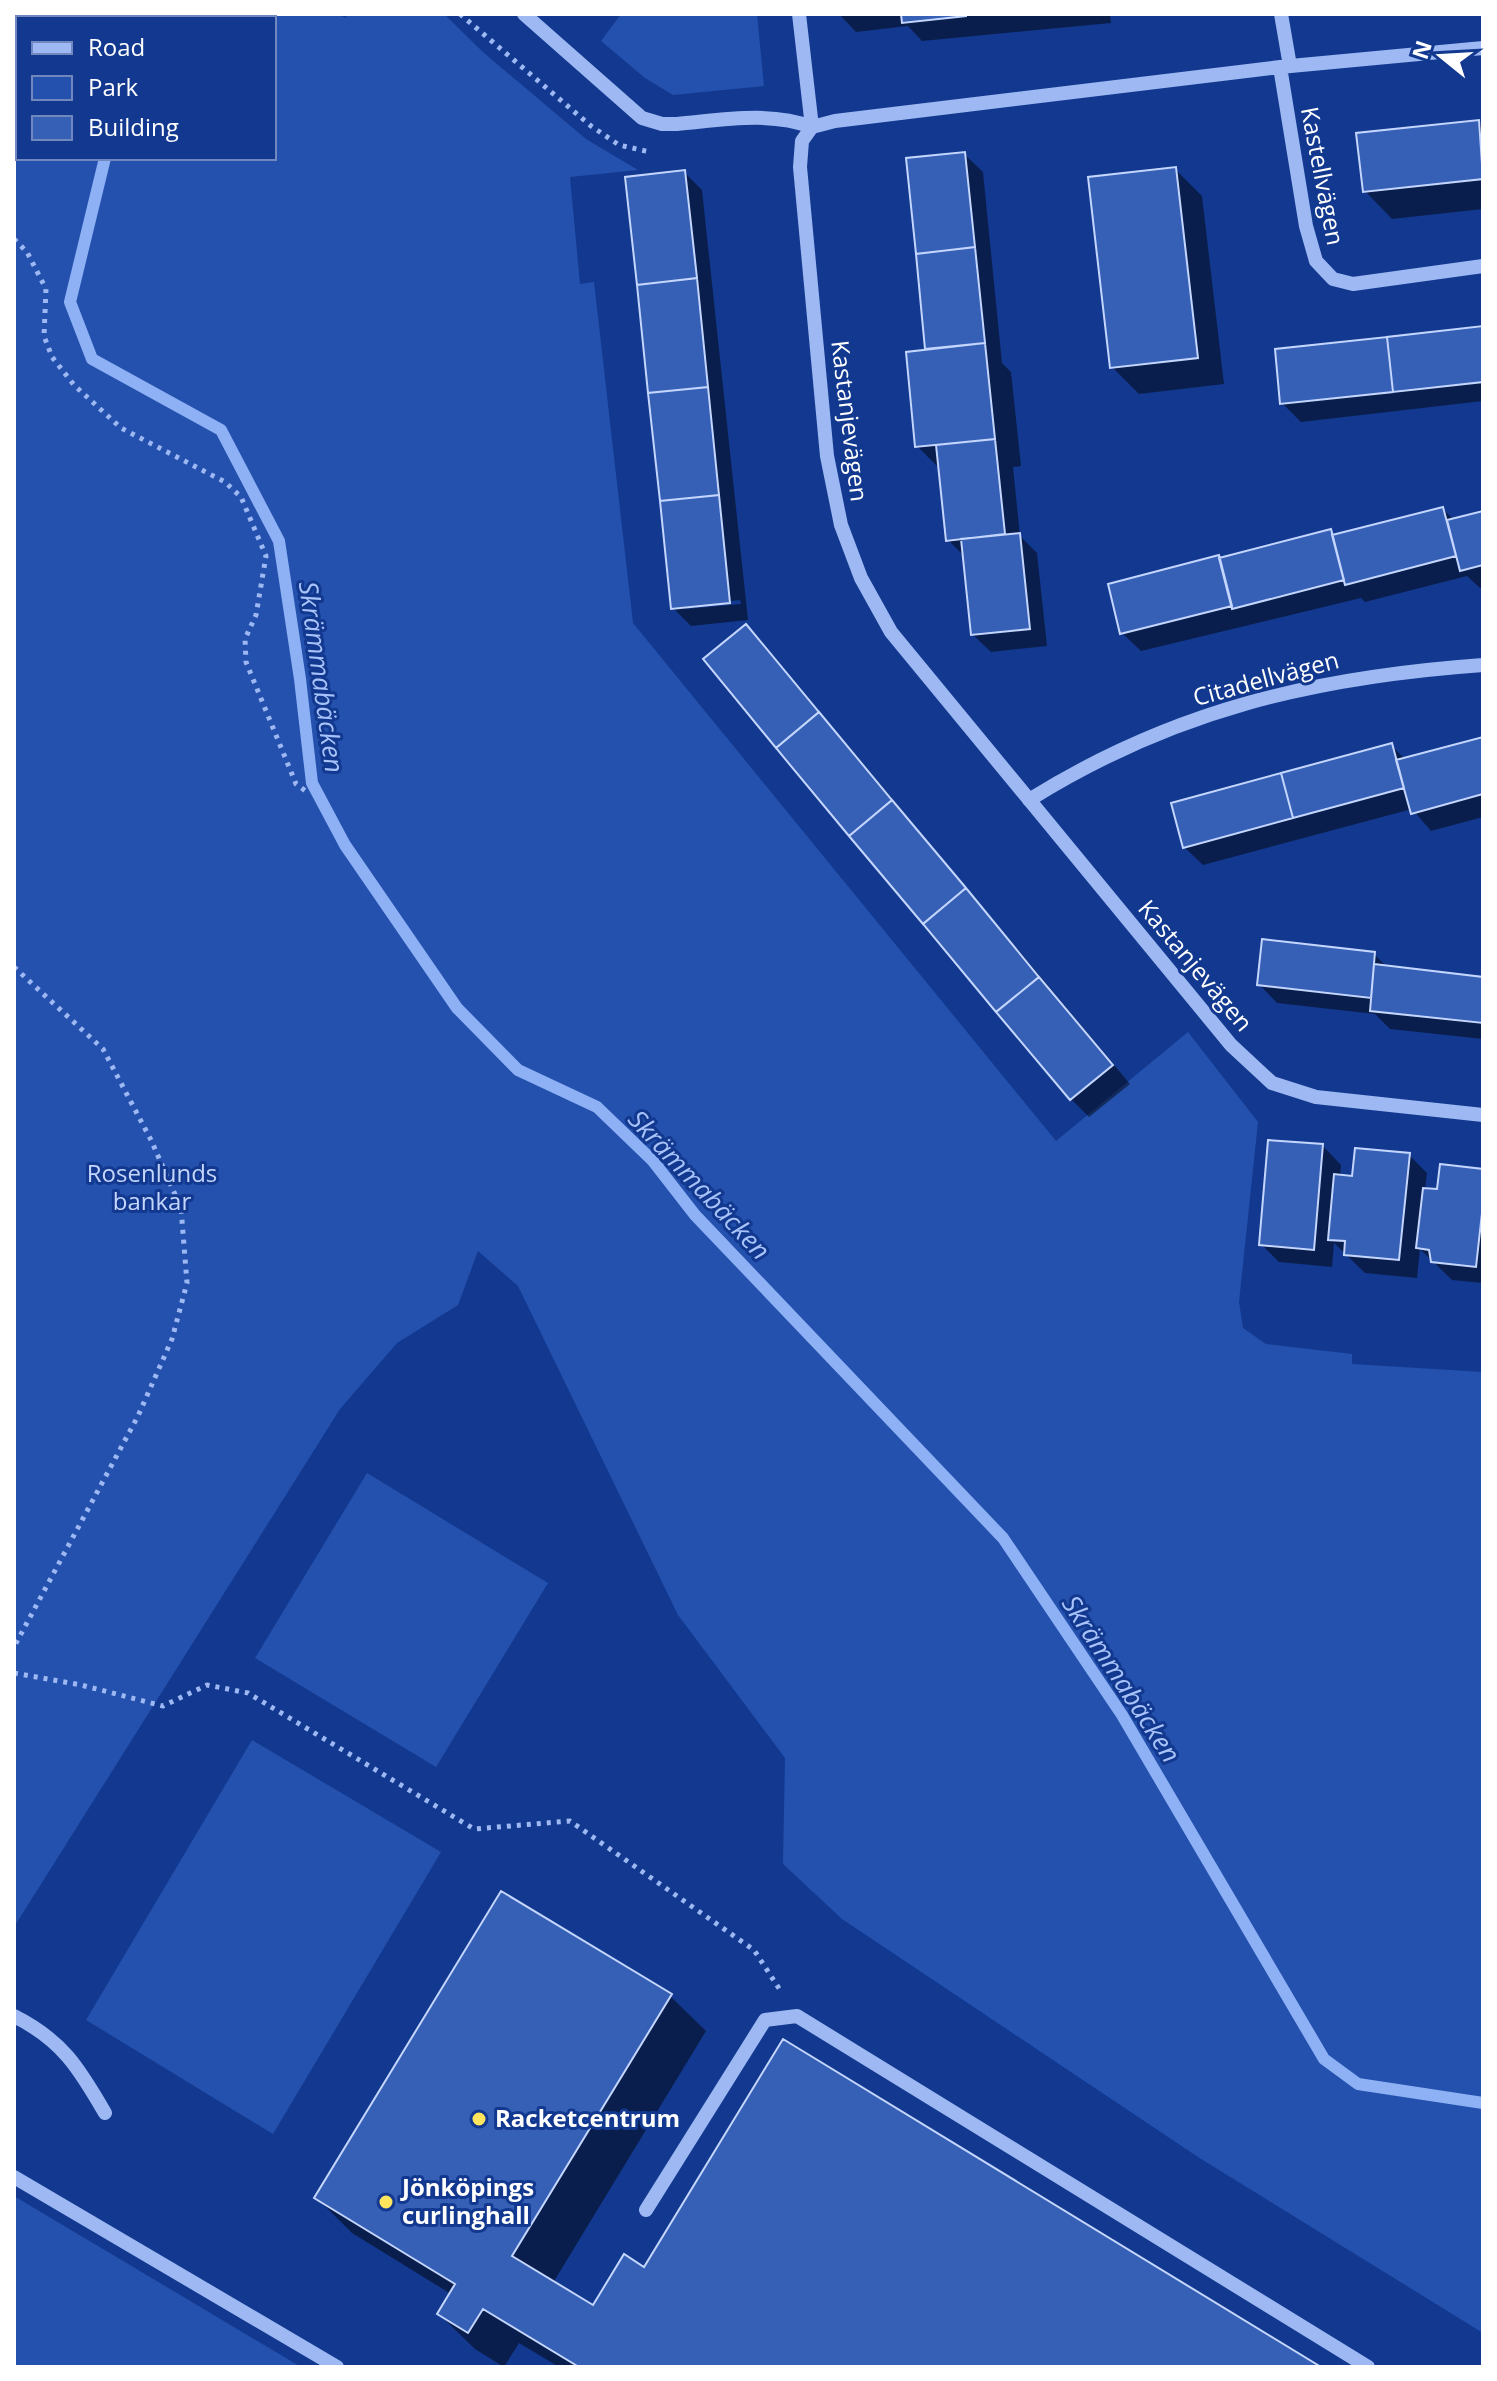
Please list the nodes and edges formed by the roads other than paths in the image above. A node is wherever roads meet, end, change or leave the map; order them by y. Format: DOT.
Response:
graph roads {
  1 [pos="524,14"];
  2 [pos="799,14"];
  3 [pos="1281,14"];
  4 [pos="1483,48"];
  5 [pos="1285,66"];
  6 [pos="812,127"];
  7 [pos="1483,266"];
  8 [pos="1483,665"];
  9 [pos="1029,800"];
  10 [pos="1483,1115"];
  11 [pos="14,2016"];
  12 [pos="105,2113"];
  13 [pos="14,2177"];
  14 [pos="646,2210"];
  15 [pos="337,2367"];
  16 [pos="1368,2367"];
  1 -- 6 [label="street"];
  2 -- 6 [label="street"];
  3 -- 5 [label="street, Kastellvägen"];
  4 -- 5 [label="street"];
  5 -- 6 [label="street"];
  5 -- 7 [label="street, Kastellvägen"];
  6 -- 9 [label="street, Kastanjevägen"];
  8 -- 9 [label="street, Citadellvägen"];
  9 -- 10 [label="street, Kastanjevägen"];
  11 -- 12 [label="street"];
  13 -- 15 [label="street"];
  14 -- 16 [label="street"];
}
